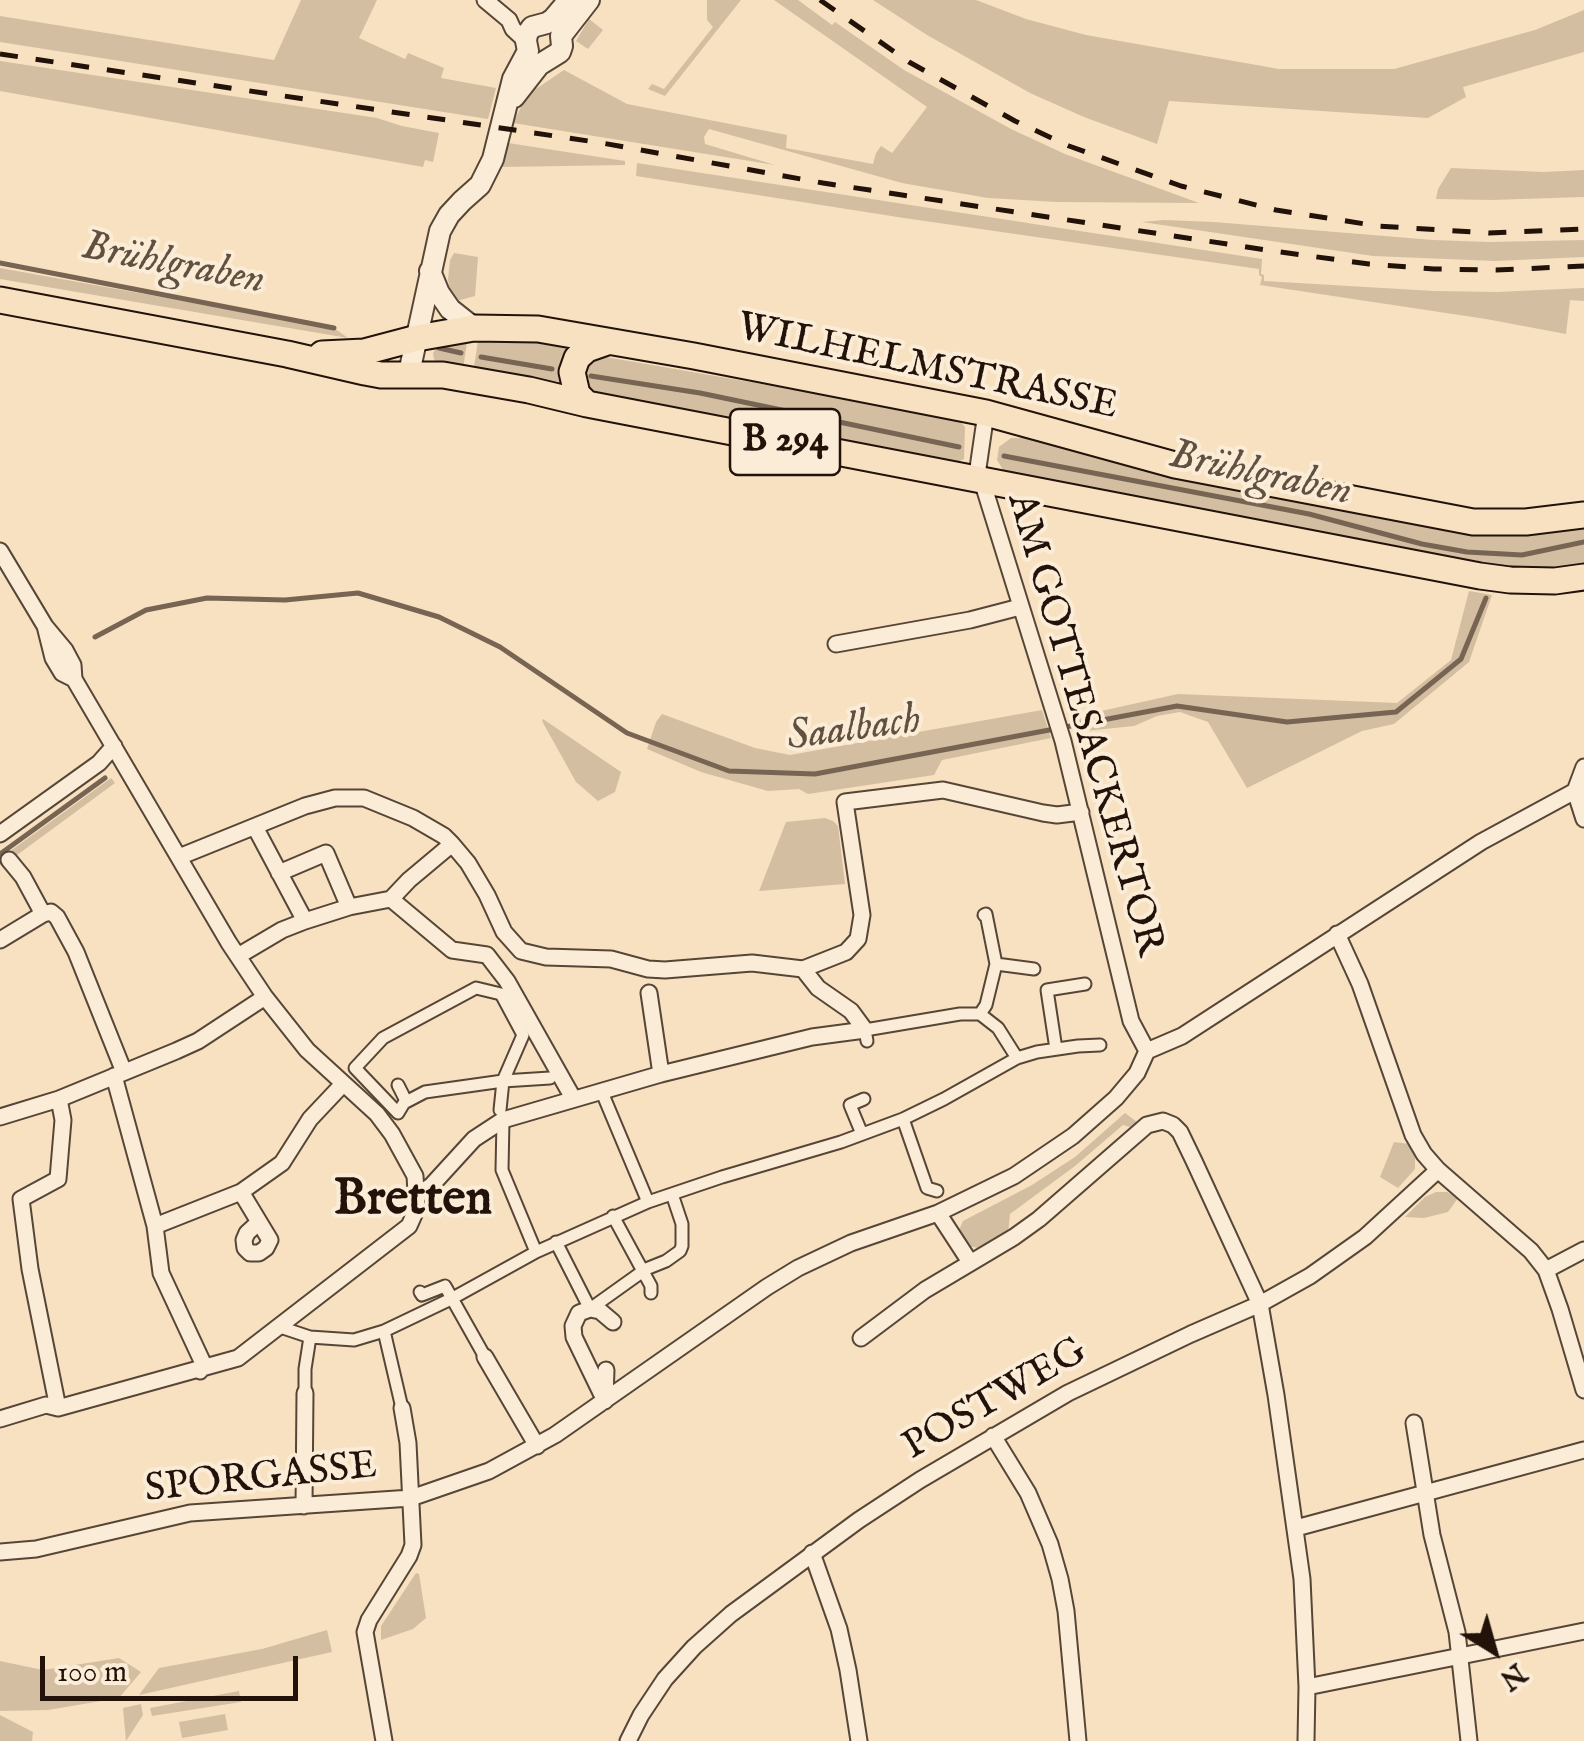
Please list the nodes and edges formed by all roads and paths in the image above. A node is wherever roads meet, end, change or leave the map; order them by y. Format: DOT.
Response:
graph roads {
  1 [pos="485,0"];
  2 [pos="570,0"];
  3 [pos="589,0"];
  4 [pos="540,40"];
  5 [pos="430,270"];
  6 [pos="3,302"];
  7 [pos="474,328"];
  8 [pos="416,338"];
  9 [pos="607,342"];
  10 [pos="287,354"];
  11 [pos="409,374"];
  12 [pos="588,404"];
  13 [pos="986,413"];
  14 [pos="982,480"];
  15 [pos="1584,515"];
  16 [pos="0,551"];
  17 [pos="1584,577"];
  18 [pos="1020,608"];
  19 [pos="836,644"];
  20 [pos="114,746"];
  21 [pos="1584,766"];
  22 [pos="1580,791"];
  23 [pos="1081,812"];
  24 [pos="1584,820"];
  25 [pos="255,826"];
  26 [pos="0,834"];
  27 [pos="452,844"];
  28 [pos="180,857"];
  29 [pos="9,860"];
  30 [pos="280,873"];
  31 [pos="391,899"];
  32 [pos="349,907"];
  33 [pos="43,914"];
  34 [pos="984,915"];
  35 [pos="305,920"];
  36 [pos="504,932"];
  37 [pos="1337,934"];
  38 [pos="0,940"];
  39 [pos="487,955"];
  40 [pos="238,956"];
  41 [pos="996,964"];
  42 [pos="803,969"];
  43 [pos="1040,979"];
  44 [pos="1085,984"];
  45 [pos="648,993"];
  46 [pos="264,998"];
  47 [pos="980,1014"];
  48 [pos="866,1035"];
  49 [pos="1100,1046"];
  50 [pos="1056,1049"];
  51 [pos="1147,1051"];
  52 [pos="1017,1058"];
  53 [pos="120,1074"];
  54 [pos="661,1074"];
  55 [pos="550,1078"];
  56 [pos="503,1082"];
  57 [pos="343,1084"];
  58 [pos="398,1085"];
  59 [pos="601,1090"];
  60 [pos="59,1098"];
  61 [pos="573,1098"];
  62 [pos="864,1099"];
  63 [pos="406,1101"];
  64 [pos="502,1115"];
  65 [pos="0,1117"];
  66 [pos="903,1119"];
  67 [pos="862,1134"];
  68 [pos="1438,1170"];
  69 [pos="937,1191"];
  70 [pos="241,1192"];
  71 [pos="672,1194"];
  72 [pos="418,1195"];
  73 [pos="648,1202"];
  74 [pos="938,1213"];
  75 [pos="613,1216"];
  76 [pos="259,1222"];
  77 [pos="155,1226"];
  78 [pos="556,1242"];
  79 [pos="1584,1250"];
  80 [pos="536,1252"];
  81 [pos="970,1262"];
  82 [pos="644,1270"];
  83 [pos="1546,1270"];
  84 [pos="653,1289"];
  85 [pos="420,1292"];
  86 [pos="451,1299"];
  87 [pos="1260,1304"];
  88 [pos="590,1309"];
  89 [pos="613,1322"];
  90 [pos="280,1327"];
  91 [pos="384,1332"];
  92 [pos="310,1337"];
  93 [pos="861,1338"];
  94 [pos="485,1357"];
  95 [pos="200,1370"];
  96 [pos="606,1370"];
  97 [pos="1584,1390"];
  98 [pos="305,1394"];
  99 [pos="605,1401"];
  100 [pos="58,1408"];
  101 [pos="402,1408"];
  102 [pos="0,1418"];
  103 [pos="1414,1423"];
  104 [pos="993,1436"];
  105 [pos="537,1446"];
  106 [pos="1584,1450"];
  107 [pos="1425,1494"];
  108 [pos="411,1498"];
  109 [pos="304,1506"];
  110 [pos="1296,1528"];
  111 [pos="0,1552"];
  112 [pos="812,1553"];
  113 [pos="1584,1631"];
  114 [pos="1458,1656"];
  115 [pos="1307,1688"];
  116 [pos="384,1741"];
  117 [pos="628,1741"];
  118 [pos="859,1741"];
  119 [pos="1078,1741"];
  120 [pos="1306,1741"];
  121 [pos="1468,1741"];
  1 -- 4 [label="street"];
  2 -- 4 [label="street"];
  3 -- 4 [label="street"];
  4 -- 5 [label="street"];
  5 -- 7 [label="street"];
  5 -- 8 [label="street"];
  6 -- 10 [label="main road, WILHELMSTRASSE / B 294"];
  7 -- 8 [label="main road, WILHELMSTRASSE / B 294"];
  7 -- 9 [label="main road, WILHELMSTRASSE / B 294"];
  8 -- 10 [label="main road, WILHELMSTRASSE / B 294"];
  8 -- 11 [label="street"];
  9 -- 12 [label="main road"];
  9 -- 13 [label="main road, WILHELMSTRASSE / B 294"];
  10 -- 11 [label="main road, WILHELMSTRASSE / B 294"];
  11 -- 12 [label="main road, WILHELMSTRASSE / B 294"];
  12 -- 14 [label="main road, WILHELMSTRASSE / B 294"];
  13 -- 14 [label="street, AM GOTTESACKERTOR"];
  13 -- 15 [label="main road, WILHELMSTRASSE / B 294"];
  14 -- 17 [label="main road, WILHELMSTRASSE / B 294"];
  14 -- 18 [label="street, AM GOTTESACKERTOR"];
  16 -- 20 [label="street"];
  18 -- 19 [label="street"];
  18 -- 23 [label="street, AM GOTTESACKERTOR"];
  20 -- 26 [label="street"];
  20 -- 28 [label="street"];
  21 -- 22 [label="street"];
  22 -- 24 [label="street"];
  22 -- 37 [label="street"];
  23 -- 42 [label="street"];
  23 -- 51 [label="street, AM GOTTESACKERTOR"];
  25 -- 27 [label="street"];
  25 -- 28 [label="street"];
  25 -- 30 [label="street"];
  27 -- 31 [label="street"];
  27 -- 36 [label="street"];
  28 -- 40 [label="street"];
  29 -- 33 [label="street"];
  30 -- 32 [label="street"];
  30 -- 35 [label="street"];
  31 -- 32 [label="street"];
  31 -- 39 [label="street"];
  32 -- 35 [label="street"];
  33 -- 38 [label="street"];
  33 -- 53 [label="street"];
  34 -- 41 [label="street"];
  35 -- 40 [label="street"];
  36 -- 39 [label="street"];
  36 -- 42 [label="street"];
  37 -- 51 [label="street"];
  37 -- 68 [label="street"];
  39 -- 61 [label="street"];
  40 -- 46 [label="street"];
  41 -- 43 [label="street"];
  41 -- 47 [label="street"];
  42 -- 48 [label="street"];
  43 -- 44 [label="street"];
  43 -- 50 [label="street"];
  45 -- 54 [label="street"];
  46 -- 53 [label="street"];
  46 -- 57 [label="street"];
  47 -- 48 [label="street"];
  47 -- 52 [label="street"];
  48 -- 54 [label="street"];
  49 -- 50 [label="street"];
  50 -- 52 [label="street"];
  51 -- 74 [label="street, SPORGASSE"];
  52 -- 66 [label="street"];
  53 -- 60 [label="street"];
  53 -- 77 [label="street"];
  54 -- 59 [label="street"];
  55 -- 56 [label="street"];
  56 -- 63 [label="street"];
  56 -- 63 [label="street"];
  56 -- 64 [label="street"];
  57 -- 70 [label="street"];
  57 -- 72 [label="street"];
  58 -- 63 [label="street"];
  59 -- 61 [label="street"];
  59 -- 73 [label="street"];
  60 -- 65 [label="street"];
  60 -- 100 [label="street"];
  61 -- 64 [label="street"];
  62 -- 67 [label="street"];
  64 -- 72 [label="street"];
  64 -- 80 [label="street"];
  66 -- 67 [label="street"];
  66 -- 69 [label="street"];
  67 -- 71 [label="street"];
  68 -- 83 [label="street"];
  68 -- 87 [label="street, POSTWEG"];
  70 -- 76 [label="street"];
  70 -- 77 [label="street"];
  71 -- 73 [label="street"];
  71 -- 82 [label="street"];
  72 -- 90 [label="street"];
  73 -- 75 [label="street"];
  74 -- 81 [label="street"];
  74 -- 99 [label="street, SPORGASSE"];
  75 -- 78 [label="street"];
  75 -- 82 [label="street"];
  77 -- 95 [label="street"];
  78 -- 80 [label="street"];
  78 -- 88 [label="street"];
  79 -- 83 [label="street"];
  80 -- 86 [label="street"];
  81 -- 87 [label="street"];
  81 -- 93 [label="street"];
  82 -- 84 [label="street"];
  82 -- 88 [label="street"];
  83 -- 97 [label="street"];
  85 -- 86 [label="street"];
  86 -- 91 [label="street"];
  86 -- 94 [label="street"];
  87 -- 104 [label="street, POSTWEG"];
  87 -- 110 [label="street"];
  88 -- 89 [label="street"];
  88 -- 99 [label="street"];
  90 -- 92 [label="street"];
  90 -- 95 [label="street"];
  91 -- 92 [label="street"];
  91 -- 101 [label="street"];
  92 -- 98 [label="street"];
  94 -- 105 [label="street"];
  95 -- 100 [label="street"];
  96 -- 99 [label="street"];
  98 -- 109 [label="street"];
  99 -- 105 [label="street, SPORGASSE"];
  100 -- 102 [label="street"];
  101 -- 108 [label="street"];
  103 -- 107 [label="street"];
  104 -- 112 [label="street, POSTWEG"];
  104 -- 119 [label="street"];
  105 -- 108 [label="street, SPORGASSE"];
  106 -- 107 [label="street"];
  107 -- 110 [label="street"];
  107 -- 114 [label="street"];
  108 -- 109 [label="street, SPORGASSE"];
  108 -- 116 [label="street"];
  109 -- 111 [label="street, SPORGASSE"];
  110 -- 115 [label="street"];
  112 -- 117 [label="street, POSTWEG"];
  112 -- 118 [label="street"];
  113 -- 114 [label="street"];
  114 -- 115 [label="street"];
  114 -- 121 [label="street"];
  115 -- 120 [label="street"];
}
